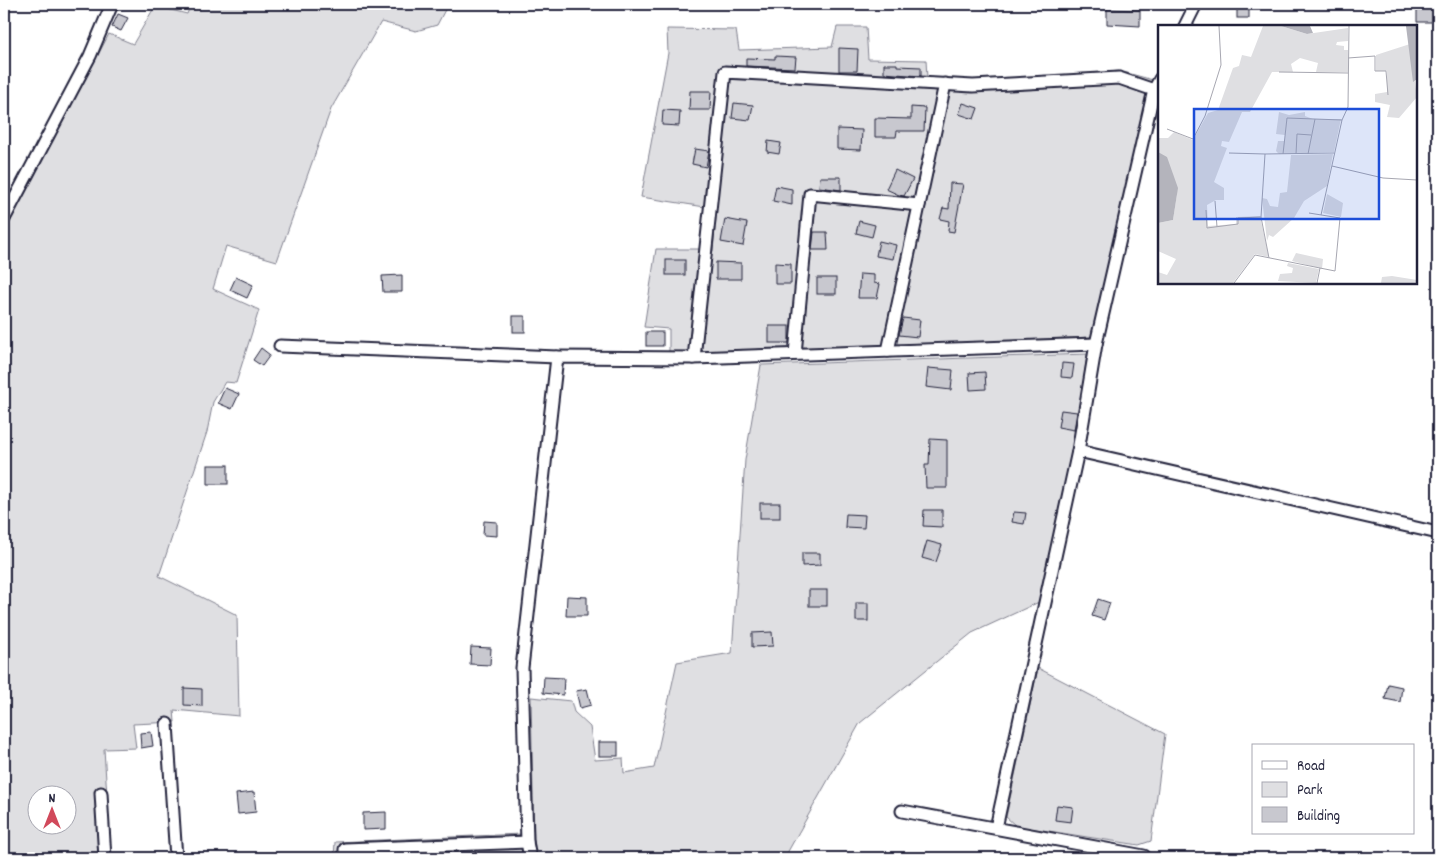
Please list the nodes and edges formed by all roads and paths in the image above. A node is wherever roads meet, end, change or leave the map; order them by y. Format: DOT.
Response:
graph roads {
  1 [pos="112,4"];
  2 [pos="1196,4"];
  3 [pos="1186,25"];
  4 [pos="1158,83"];
  5 [pos="945,84"];
  6 [pos="1154,90"];
  7 [pos="919,204"];
  8 [pos="4,219"];
  9 [pos="1096,344"];
  10 [pos="280,346"];
  11 [pos="888,351"];
  12 [pos="795,354"];
  13 [pos="557,357"];
  14 [pos="694,358"];
  15 [pos="1078,451"];
  16 [pos="1438,533"];
  17 [pos="167,724"];
  18 [pos="101,793"];
  19 [pos="902,810"];
  20 [pos="996,828"];
  21 [pos="527,842"];
  22 [pos="105,858"];
  23 [pos="176,858"];
  24 [pos="345,858"];
  25 [pos="530,858"];
  26 [pos="1143,858"];
  1 -- 8 [label="street"];
  2 -- 3 [label="street"];
  4 -- 6 [label="street"];
  5 -- 6 [label="street"];
  5 -- 7 [label="street"];
  5 -- 14 [label="street"];
  6 -- 9 [label="street"];
  7 -- 11 [label="street"];
  7 -- 12 [label="street"];
  9 -- 11 [label="street"];
  9 -- 15 [label="street"];
  10 -- 13 [label="street"];
  11 -- 12 [label="street"];
  12 -- 14 [label="street"];
  13 -- 14 [label="street"];
  13 -- 21 [label="street"];
  15 -- 16 [label="street"];
  15 -- 20 [label="street"];
  17 -- 23 [label="street"];
  18 -- 22 [label="street"];
  19 -- 20 [label="street"];
  20 -- 26 [label="street"];
  21 -- 24 [label="street"];
  21 -- 25 [label="street"];
}
